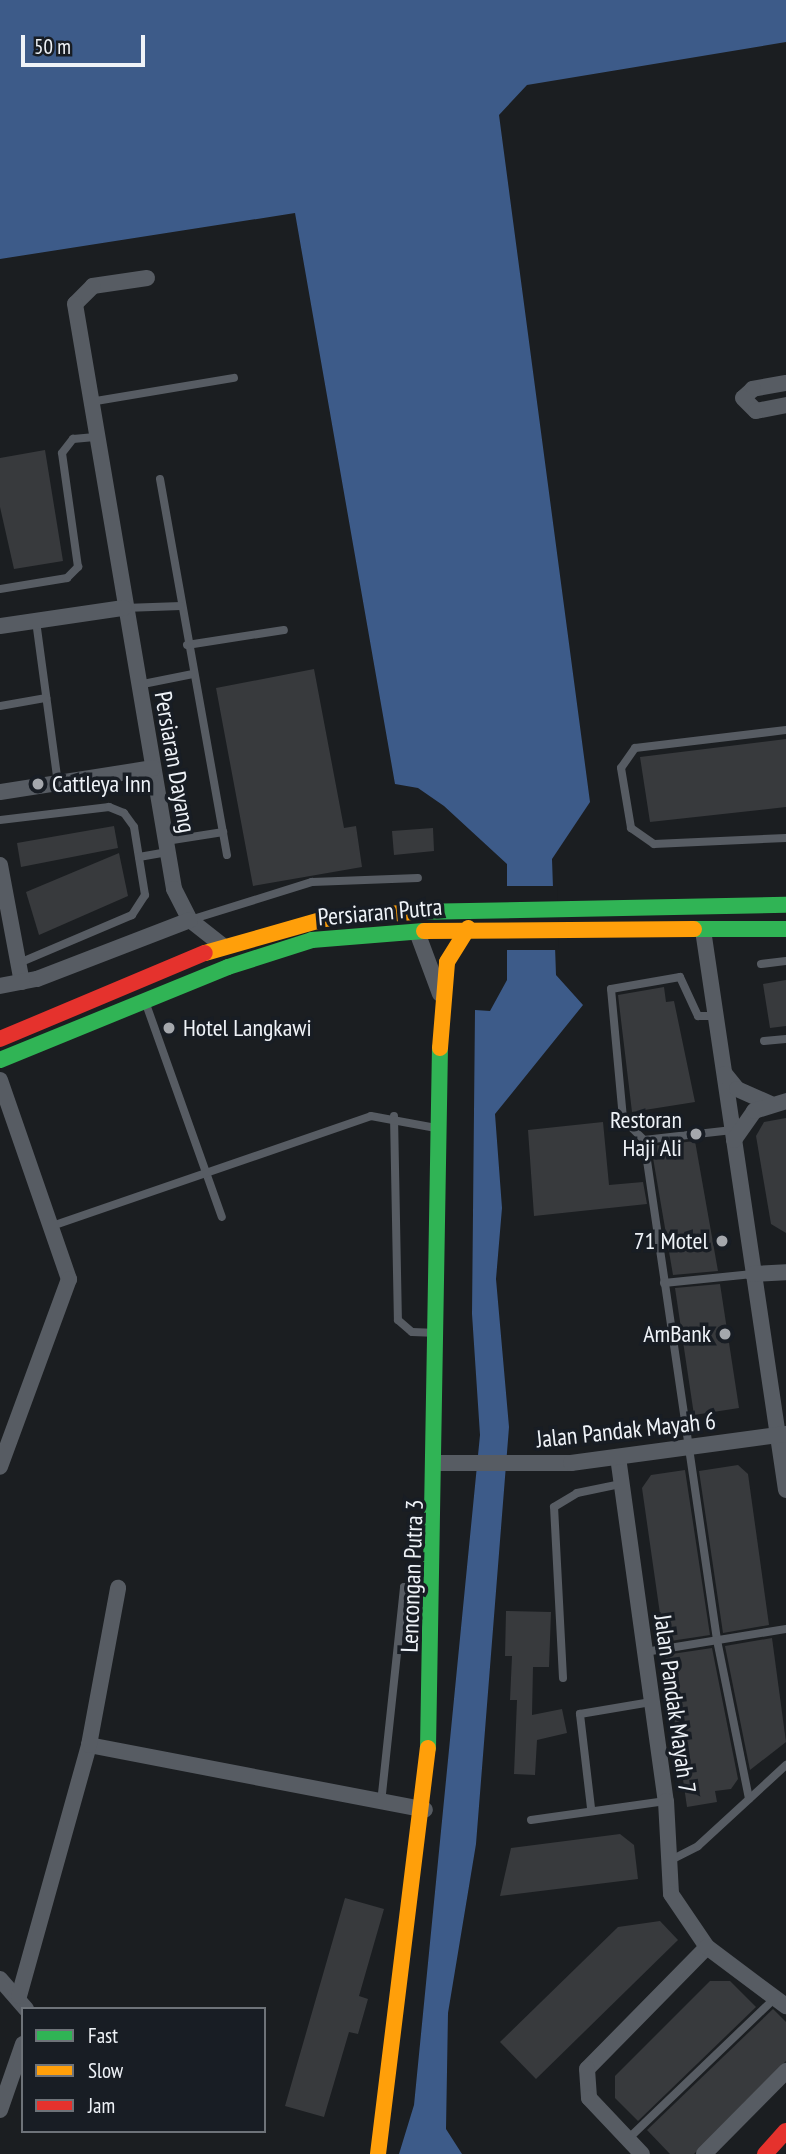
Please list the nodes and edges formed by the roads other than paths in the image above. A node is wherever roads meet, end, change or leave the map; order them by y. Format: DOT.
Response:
graph roads {
  1 [pos="147,278"];
  2 [pos="234,378"];
  3 [pos="786,383"];
  4 [pos="90,402"];
  5 [pos="786,405"];
  6 [pos="95,437"];
  7 [pos="160,478"];
  8 [pos="0,589"];
  9 [pos="181,606"];
  10 [pos="124,608"];
  11 [pos="36,621"];
  12 [pos="0,626"];
  13 [pos="284,630"];
  14 [pos="187,645"];
  15 [pos="192,674"];
  16 [pos="138,685"];
  17 [pos="46,698"];
  18 [pos="0,706"];
  19 [pos="786,730"];
  20 [pos="153,768"];
  21 [pos="58,783"];
  22 [pos="0,792"];
  23 [pos="0,820"];
  24 [pos="223,832"];
  25 [pos="786,838"];
  26 [pos="167,847"];
  27 [pos="227,855"];
  28 [pos="139,857"];
  29 [pos="0,865"];
  30 [pos="418,878"];
  31 [pos="3,892"];
  32 [pos="786,905"];
  33 [pos="190,920"];
  34 [pos="468,929"];
  35 [pos="786,929"];
  36 [pos="703,930"];
  37 [pos="417,932"];
  38 [pos="223,946"];
  39 [pos="786,961"];
  40 [pos="19,963"];
  41 [pos="761,964"];
  42 [pos="22,982"];
  43 [pos="0,986"];
  44 [pos="440,996"];
  45 [pos="145,1001"];
  46 [pos="715,1016"];
  47 [pos="0,1039"];
  48 [pos="786,1039"];
  49 [pos="764,1041"];
  50 [pos="0,1060"];
  51 [pos="723,1072"];
  52 [pos="0,1080"];
  53 [pos="778,1103"];
  54 [pos="394,1116"];
  55 [pos="439,1129"];
  56 [pos="733,1135"];
  57 [pos="644,1140"];
  58 [pos="208,1168"];
  59 [pos="222,1217"];
  60 [pos="52,1226"];
  61 [pos="786,1272"];
  62 [pos="753,1274"];
  63 [pos="664,1283"];
  64 [pos="440,1333"];
  65 [pos="782,1435"];
  66 [pos="688,1447"];
  67 [pos="618,1457"];
  68 [pos="438,1462"];
  69 [pos="0,1467"];
  70 [pos="621,1484"];
  71 [pos="786,1490"];
  72 [pos="435,1587"];
  73 [pos="118,1588"];
  74 [pos="786,1629"];
  75 [pos="717,1640"];
  76 [pos="645,1651"];
  77 [pos="563,1678"];
  78 [pos="652,1702"];
  79 [pos="89,1745"];
  80 [pos="786,1765"];
  81 [pos="749,1799"];
  82 [pos="666,1801"];
  83 [pos="380,1803"];
  84 [pos="591,1808"];
  85 [pos="425,1810"];
  86 [pos="531,1820"];
  87 [pos="671,1860"];
  88 [pos="707,1947"];
  89 [pos="0,1979"];
  90 [pos="781,2001"];
  91 [pos="23,2003"];
  92 [pos="21,2050"];
  93 [pos="786,2071"];
  94 [pos="0,2109"];
  95 [pos="786,2131"];
  96 [pos="628,2139"];
  97 [pos="378,2154"];
  98 [pos="642,2154"];
  99 [pos="704,2154"];
  100 [pos="765,2154"];
  1 -- 4 [label="street, Persiaran Dayang"];
  2 -- 4 [label="lane"];
  3 -- 5 [label="street"];
  4 -- 6 [label="street, Persiaran Dayang"];
  6 -- 8 [label="lane"];
  6 -- 10 [label="street, Persiaran Dayang"];
  7 -- 9 [label="lane"];
  9 -- 10 [label="lane"];
  9 -- 14 [label="lane"];
  10 -- 11 [label="street"];
  10 -- 16 [label="street, Persiaran Dayang"];
  11 -- 12 [label="street"];
  11 -- 17 [label="lane"];
  13 -- 14 [label="lane"];
  14 -- 15 [label="lane"];
  15 -- 16 [label="lane"];
  15 -- 24 [label="lane"];
  16 -- 20 [label="street, Persiaran Dayang"];
  17 -- 18 [label="lane"];
  17 -- 21 [label="lane"];
  19 -- 25 [label="lane"];
  20 -- 21 [label="street"];
  20 -- 26 [label="street, Persiaran Dayang"];
  21 -- 22 [label="street"];
  23 -- 28 [label="lane"];
  24 -- 26 [label="lane"];
  24 -- 27 [label="lane"];
  26 -- 28 [label="lane"];
  26 -- 33 [label="street, Persiaran Dayang"];
  28 -- 40 [label="lane"];
  29 -- 31 [label="street"];
  30 -- 33 [label="lane"];
  31 -- 40 [label="street"];
  32 -- 38 [label="main road, Persiaran Putra"];
  33 -- 38 [label="street"];
  33 -- 42 [label="street"];
  34 -- 36 [label="main road, Persiaran Putra"];
  34 -- 37 [label="main road, Persiaran Putra"];
  34 -- 44 [label="main road, Lencongan Putra 3"];
  35 -- 36 [label="main road, Persiaran Putra"];
  36 -- 46 [label="street"];
  37 -- 44 [label="street"];
  37 -- 45 [label="main road, Persiaran Putra"];
  38 -- 47 [label="main road, Persiaran Putra"];
  39 -- 41 [label="lane"];
  40 -- 42 [label="street"];
  42 -- 43 [label="street"];
  44 -- 55 [label="main road, Lencongan Putra 3"];
  45 -- 50 [label="main road, Persiaran Putra"];
  45 -- 58 [label="lane"];
  46 -- 51 [label="street"];
  46 -- 57 [label="lane"];
  48 -- 49 [label="lane"];
  51 -- 53 [label="street"];
  51 -- 56 [label="street"];
  52 -- 60 [label="street"];
  53 -- 56 [label="street"];
  54 -- 55 [label="lane"];
  54 -- 58 [label="lane"];
  54 -- 64 [label="lane"];
  55 -- 64 [label="main road, Lencongan Putra 3"];
  56 -- 57 [label="lane"];
  56 -- 62 [label="street"];
  57 -- 63 [label="lane"];
  58 -- 59 [label="lane"];
  58 -- 60 [label="lane"];
  60 -- 69 [label="street"];
  61 -- 62 [label="street"];
  62 -- 63 [label="lane"];
  62 -- 65 [label="street"];
  63 -- 66 [label="lane"];
  64 -- 68 [label="main road, Lencongan Putra 3"];
  65 -- 66 [label="street, Jalan Pandak Mayah 6"];
  65 -- 71 [label="street"];
  66 -- 67 [label="street, Jalan Pandak Mayah 6"];
  66 -- 75 [label="lane"];
  67 -- 68 [label="street, Jalan Pandak Mayah 6"];
  67 -- 70 [label="street, Jalan Pandak Mayah 7"];
  68 -- 72 [label="main road, Lencongan Putra 3"];
  70 -- 76 [label="street, Jalan Pandak Mayah 7"];
  70 -- 77 [label="lane"];
  72 -- 83 [label="lane"];
  72 -- 85 [label="main road, Lencongan Putra 3"];
  73 -- 79 [label="street"];
  74 -- 75 [label="lane"];
  75 -- 76 [label="lane"];
  75 -- 81 [label="lane"];
  76 -- 78 [label="street, Jalan Pandak Mayah 7"];
  78 -- 82 [label="street, Jalan Pandak Mayah 7"];
  78 -- 84 [label="lane"];
  79 -- 83 [label="street"];
  79 -- 91 [label="street"];
  80 -- 81 [label="lane"];
  81 -- 87 [label="lane"];
  82 -- 84 [label="lane"];
  82 -- 87 [label="street, Jalan Pandak Mayah 7"];
  83 -- 85 [label="street"];
  84 -- 86 [label="lane"];
  85 -- 97 [label="main road, Lencongan Putra 3"];
  87 -- 88 [label="street, Jalan Pandak Mayah 7"];
  88 -- 90 [label="street, Jalan Pandak Mayah 7"];
  88 -- 96 [label="street"];
  89 -- 91 [label="street"];
  90 -- 96 [label="lane"];
  92 -- 94 [label="street"];
  93 -- 99 [label="street"];
  95 -- 100 [label="main road"];
  96 -- 98 [label="street"];
}
